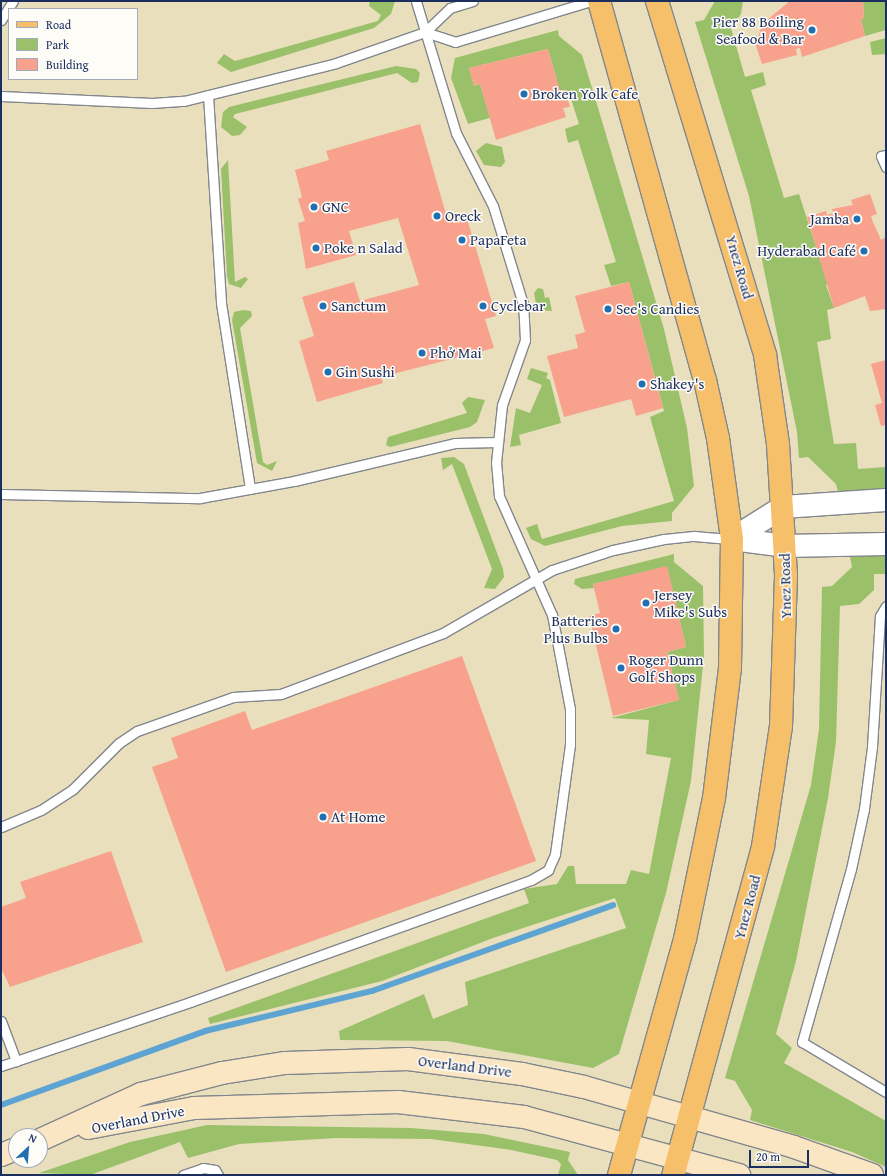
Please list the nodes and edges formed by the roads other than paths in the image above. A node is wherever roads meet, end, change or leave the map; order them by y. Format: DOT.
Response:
graph roads {
  1 [pos="416,1"];
  2 [pos="473,1"];
  3 [pos="591,1"];
  4 [pos="599,1"];
  5 [pos="658,1"];
  6 [pos="8,9"];
  7 [pos="1,20"];
  8 [pos="425,32"];
  9 [pos="208,95"];
  10 [pos="1,96"];
  11 [pos="886,155"];
  12 [pos="886,167"];
  13 [pos="497,442"];
  14 [pos="250,489"];
  15 [pos="1,494"];
  16 [pos="886,500"];
  17 [pos="783,507"];
  18 [pos="732,540"];
  19 [pos="886,544"];
  20 [pos="784,546"];
  21 [pos="536,578"];
  22 [pos="886,606"];
  23 [pos="1,827"];
  24 [pos="1,1021"];
  25 [pos="16,1060"];
  26 [pos="1,1066"];
  27 [pos="886,1092"];
  28 [pos="641,1102"];
  29 [pos="690,1117"];
  30 [pos="48,1137"];
  31 [pos="628,1144"];
  32 [pos="676,1167"];
  33 [pos="183,1175"];
  34 [pos="218,1175"];
  35 [pos="619,1175"];
  36 [pos="740,1175"];
  37 [pos="872,1175"];
  1 -- 8 [label="lane"];
  2 -- 8 [label="lane"];
  3 -- 8 [label="lane"];
  4 -- 18 [label="main road"];
  5 -- 17 [label="main road, Ynez Road"];
  6 -- 7 [label="lane"];
  8 -- 9 [label="lane"];
  8 -- 13 [label="lane"];
  9 -- 10 [label="lane"];
  9 -- 14 [label="lane"];
  11 -- 12 [label="lane"];
  13 -- 14 [label="lane"];
  13 -- 21 [label="lane"];
  14 -- 15 [label="lane"];
  16 -- 17 [label="street"];
  17 -- 18 [label="street"];
  17 -- 20 [label="main road, Ynez Road"];
  18 -- 20 [label="street"];
  18 -- 21 [label="lane"];
  18 -- 28 [label="main road"];
  19 -- 20 [label="street"];
  20 -- 29 [label="main road, Ynez Road"];
  21 -- 23 [label="lane"];
  21 -- 25 [label="lane"];
  22 -- 27 [label="lane"];
  24 -- 25 [label="lane"];
  25 -- 26 [label="lane"];
  28 -- 29 [label="main road, Overland Drive"];
  28 -- 30 [label="main road, Overland Drive"];
  28 -- 31 [label="main road"];
  29 -- 32 [label="main road, Ynez Road"];
  29 -- 37 [label="main road, Overland Drive"];
  30 -- 31 [label="main road, Overland Drive"];
  31 -- 32 [label="main road, Overland Drive"];
  31 -- 35 [label="main road"];
  32 -- 36 [label="main road, Overland Drive"];
  33 -- 34 [label="lane"];
}
